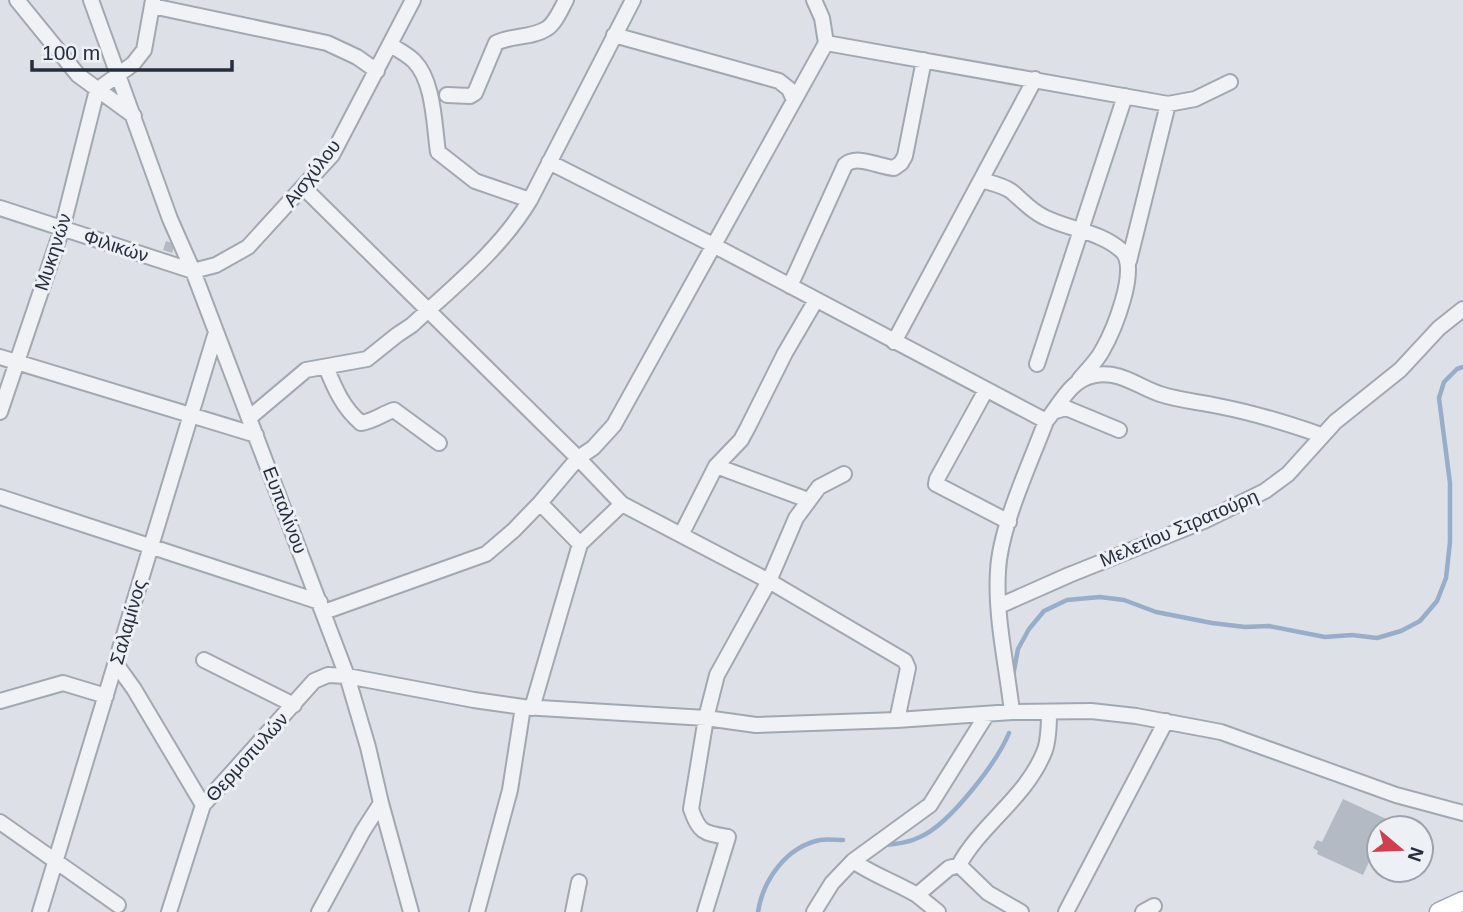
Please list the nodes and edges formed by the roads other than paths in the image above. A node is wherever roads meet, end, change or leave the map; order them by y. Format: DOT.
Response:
graph roads {
  1 [pos="17,0"];
  2 [pos="91,0"];
  3 [pos="413,0"];
  4 [pos="566,0"];
  5 [pos="633,0"];
  6 [pos="814,0"];
  7 [pos="153,3"];
  8 [pos="614,35"];
  9 [pos="826,43"];
  10 [pos="391,45"];
  11 [pos="924,60"];
  12 [pos="377,71"];
  13 [pos="120,75"];
  14 [pos="1035,79"];
  15 [pos="1230,82"];
  16 [pos="97,90"];
  17 [pos="447,95"];
  18 [pos="1125,96"];
  19 [pos="794,100"];
  20 [pos="1168,104"];
  21 [pos="134,116"];
  22 [pos="550,162"];
  23 [pos="981,180"];
  24 [pos="304,188"];
  25 [pos="530,200"];
  26 [pos="0,208"];
  27 [pos="62,229"];
  28 [pos="1083,230"];
  29 [pos="713,245"];
  30 [pos="1129,261"];
  31 [pos="193,271"];
  32 [pos="790,286"];
  33 [pos="816,300"];
  34 [pos="1463,309"];
  35 [pos="428,311"];
  36 [pos="216,332"];
  37 [pos="894,342"];
  38 [pos="0,357"];
  39 [pos="17,362"];
  40 [pos="1037,364"];
  41 [pos="326,367"];
  42 [pos="1071,389"];
  43 [pos="986,390"];
  44 [pos="0,412"];
  45 [pos="191,416"];
  46 [pos="1051,416"];
  47 [pos="249,418"];
  48 [pos="1119,430"];
  49 [pos="256,435"];
  50 [pos="1321,435"];
  51 [pos="439,443"];
  52 [pos="578,458"];
  53 [pos="716,466"];
  54 [pos="844,474"];
  55 [pos="0,497"];
  56 [pos="808,500"];
  57 [pos="540,503"];
  58 [pos="622,504"];
  59 [pos="1009,522"];
  60 [pos="681,535"];
  61 [pos="580,544"];
  62 [pos="151,546"];
  63 [pos="769,581"];
  64 [pos="999,606"];
  65 [pos="322,607"];
  66 [pos="204,660"];
  67 [pos="116,664"];
  68 [pos="347,676"];
  69 [pos="106,696"];
  70 [pos="0,701"];
  71 [pos="294,705"];
  72 [pos="528,707"];
  73 [pos="1012,712"];
  74 [pos="1049,712"];
  75 [pos="987,714"];
  76 [pos="706,718"];
  77 [pos="897,720"];
  78 [pos="1166,721"];
  79 [pos="381,803"];
  80 [pos="203,805"];
  81 [pos="1463,813"];
  82 [pos="0,822"];
  83 [pos="56,861"];
  84 [pos="853,861"];
  85 [pos="959,865"];
  86 [pos="579,882"];
  87 [pos="918,895"];
  88 [pos="1463,901"];
  89 [pos="118,905"];
  90 [pos="40,912"];
  91 [pos="169,912"];
  92 [pos="319,912"];
  93 [pos="411,912"];
  94 [pos="477,912"];
  95 [pos="573,912"];
  96 [pos="705,912"];
  97 [pos="814,912"];
  98 [pos="938,912"];
  99 [pos="1021,912"];
  100 [pos="1066,912"];
  101 [pos="1439,912"];
  1 -- 16 [label="street"];
  2 -- 13 [label="street, Ευπαλίνου"];
  3 -- 10 [label="street, Αισχύλου"];
  4 -- 17 [label="street"];
  5 -- 8 [label="street"];
  6 -- 9 [label="street"];
  7 -- 12 [label="street"];
  7 -- 13 [label="street"];
  8 -- 19 [label="street"];
  8 -- 22 [label="street"];
  9 -- 11 [label="street"];
  9 -- 19 [label="street"];
  10 -- 12 [label="street, Αισχύλου"];
  10 -- 25 [label="street"];
  11 -- 14 [label="street"];
  11 -- 32 [label="street"];
  12 -- 24 [label="street, Αισχύλου"];
  13 -- 16 [label="street"];
  13 -- 21 [label="street, Ευπαλίνου"];
  14 -- 18 [label="street"];
  14 -- 23 [label="street"];
  15 -- 20 [label="street"];
  16 -- 21 [label="street"];
  16 -- 27 [label="street, Μυκηνών"];
  18 -- 20 [label="street"];
  18 -- 28 [label="street"];
  19 -- 29 [label="street"];
  20 -- 30 [label="street"];
  21 -- 31 [label="street, Ευπαλίνου"];
  22 -- 25 [label="street"];
  22 -- 29 [label="street"];
  23 -- 28 [label="street"];
  23 -- 37 [label="street"];
  24 -- 31 [label="street, Αισχύλου"];
  24 -- 35 [label="street"];
  25 -- 35 [label="street"];
  26 -- 27 [label="street, Φιλικών"];
  27 -- 31 [label="street, Φιλικών"];
  27 -- 39 [label="street, Μυκηνών"];
  28 -- 30 [label="street"];
  28 -- 40 [label="street"];
  29 -- 32 [label="street"];
  29 -- 52 [label="street"];
  30 -- 42 [label="street"];
  31 -- 36 [label="street, Ευπαλίνου"];
  32 -- 33 [label="street"];
  33 -- 37 [label="street"];
  33 -- 53 [label="street"];
  34 -- 50 [label="street, Μελετίου Στρατούρη"];
  35 -- 41 [label="street"];
  35 -- 52 [label="street"];
  36 -- 45 [label="street, Σαλαμίνος"];
  36 -- 47 [label="street, Ευπαλίνου"];
  37 -- 43 [label="street"];
  38 -- 39 [label="street"];
  39 -- 44 [label="street, Μυκηνών"];
  39 -- 45 [label="street"];
  41 -- 47 [label="street"];
  41 -- 51 [label="street"];
  42 -- 46 [label="street"];
  42 -- 50 [label="street"];
  43 -- 46 [label="street"];
  43 -- 59 [label="street"];
  45 -- 49 [label="street"];
  45 -- 62 [label="street, Σαλαμίνος"];
  46 -- 48 [label="street"];
  46 -- 59 [label="street"];
  47 -- 49 [label="street, Ευπαλίνου"];
  49 -- 65 [label="street, Ευπαλίνου"];
  50 -- 64 [label="street, Μελετίου Στρατούρη"];
  52 -- 57 [label="street"];
  52 -- 58 [label="street"];
  53 -- 56 [label="street"];
  53 -- 60 [label="street"];
  54 -- 56 [label="street"];
  55 -- 62 [label="street"];
  56 -- 63 [label="street"];
  57 -- 61 [label="street"];
  57 -- 65 [label="street"];
  58 -- 60 [label="street"];
  58 -- 61 [label="street"];
  59 -- 64 [label="street"];
  60 -- 63 [label="street"];
  61 -- 72 [label="street"];
  62 -- 65 [label="street"];
  62 -- 67 [label="street, Σαλαμίνος"];
  63 -- 76 [label="street"];
  63 -- 77 [label="street"];
  64 -- 73 [label="street"];
  65 -- 68 [label="street, Ευπαλίνου"];
  66 -- 71 [label="street"];
  67 -- 69 [label="street, Σαλαμίνος"];
  67 -- 80 [label="street"];
  68 -- 71 [label="street, Θερμοπυλών"];
  68 -- 72 [label="street"];
  68 -- 79 [label="street, Ευπαλίνου"];
  69 -- 70 [label="street"];
  69 -- 83 [label="street, Σαλαμίνος"];
  71 -- 80 [label="street, Θερμοπυλών"];
  72 -- 76 [label="street"];
  72 -- 94 [label="street"];
  73 -- 74 [label="street"];
  73 -- 75 [label="street"];
  74 -- 78 [label="street"];
  74 -- 85 [label="street"];
  75 -- 77 [label="street"];
  75 -- 84 [label="street"];
  76 -- 77 [label="street"];
  76 -- 96 [label="street"];
  78 -- 81 [label="street"];
  78 -- 100 [label="street"];
  79 -- 92 [label="street"];
  79 -- 93 [label="street, Ευπαλίνου"];
  80 -- 91 [label="street, Θερμοπυλών"];
  82 -- 83 [label="street"];
  83 -- 89 [label="street"];
  83 -- 90 [label="street, Σαλαμίνος"];
  84 -- 87 [label="street"];
  84 -- 97 [label="street"];
  85 -- 87 [label="street"];
  85 -- 99 [label="street"];
  86 -- 95 [label="street"];
  87 -- 98 [label="street"];
  88 -- 101 [label="main road"];
}
